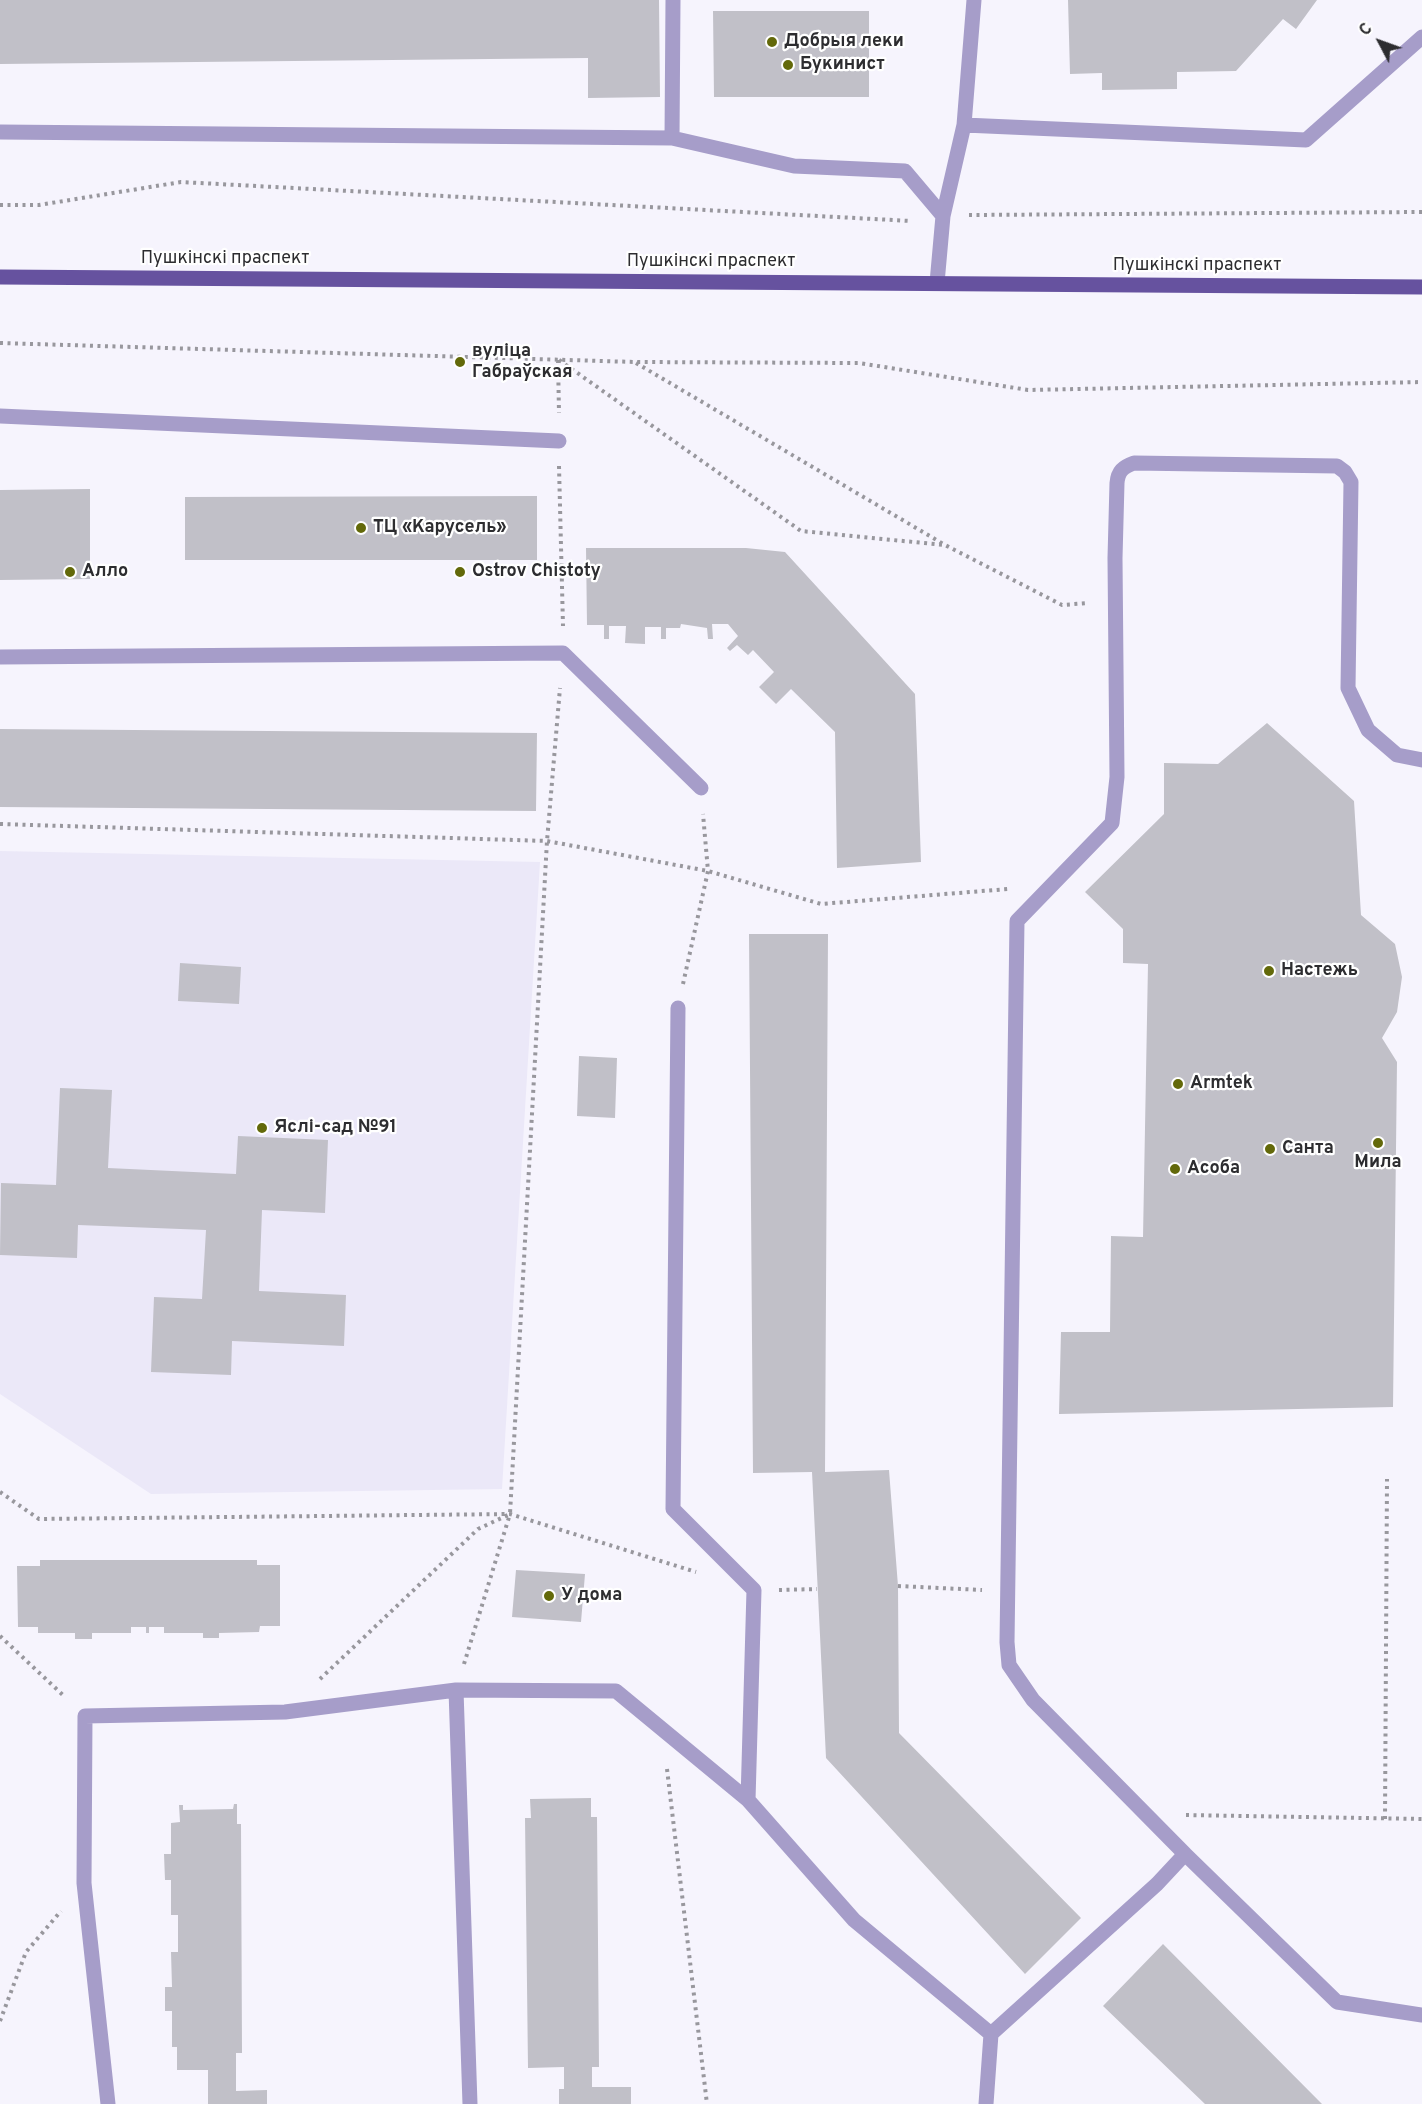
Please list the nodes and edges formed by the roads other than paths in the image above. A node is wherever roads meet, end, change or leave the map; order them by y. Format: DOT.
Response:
graph roads {
  1 [pos="673,0"];
  2 [pos="974,0"];
  3 [pos="1422,38"];
  4 [pos="964,125"];
  5 [pos="0,132"];
  6 [pos="672,138"];
  7 [pos="943,216"];
  8 [pos="0,277"];
  9 [pos="937,283"];
  10 [pos="1422,287"];
  11 [pos="0,416"];
  12 [pos="559,441"];
  13 [pos="0,657"];
  14 [pos="1422,760"];
  15 [pos="701,788"];
  16 [pos="678,1008"];
  17 [pos="456,1690"];
  18 [pos="748,1800"];
  19 [pos="1185,1854"];
  20 [pos="1422,2015"];
  21 [pos="991,2034"];
  22 [pos="108,2104"];
  23 [pos="470,2104"];
  24 [pos="986,2104"];
  1 -- 6 [label="lane"];
  2 -- 4 [label="lane"];
  3 -- 4 [label="lane"];
  4 -- 7 [label="lane"];
  5 -- 6 [label="lane"];
  6 -- 7 [label="lane"];
  7 -- 9 [label="lane"];
  8 -- 9 [label="main road, Пушкінскі праспект"];
  9 -- 10 [label="main road, Пушкінскі праспект"];
  11 -- 12 [label="lane"];
  13 -- 15 [label="lane"];
  14 -- 19 [label="lane"];
  16 -- 18 [label="lane"];
  17 -- 18 [label="lane"];
  17 -- 22 [label="lane"];
  17 -- 23 [label="lane"];
  18 -- 21 [label="lane"];
  19 -- 20 [label="lane"];
  19 -- 21 [label="lane"];
  21 -- 24 [label="lane"];
}
